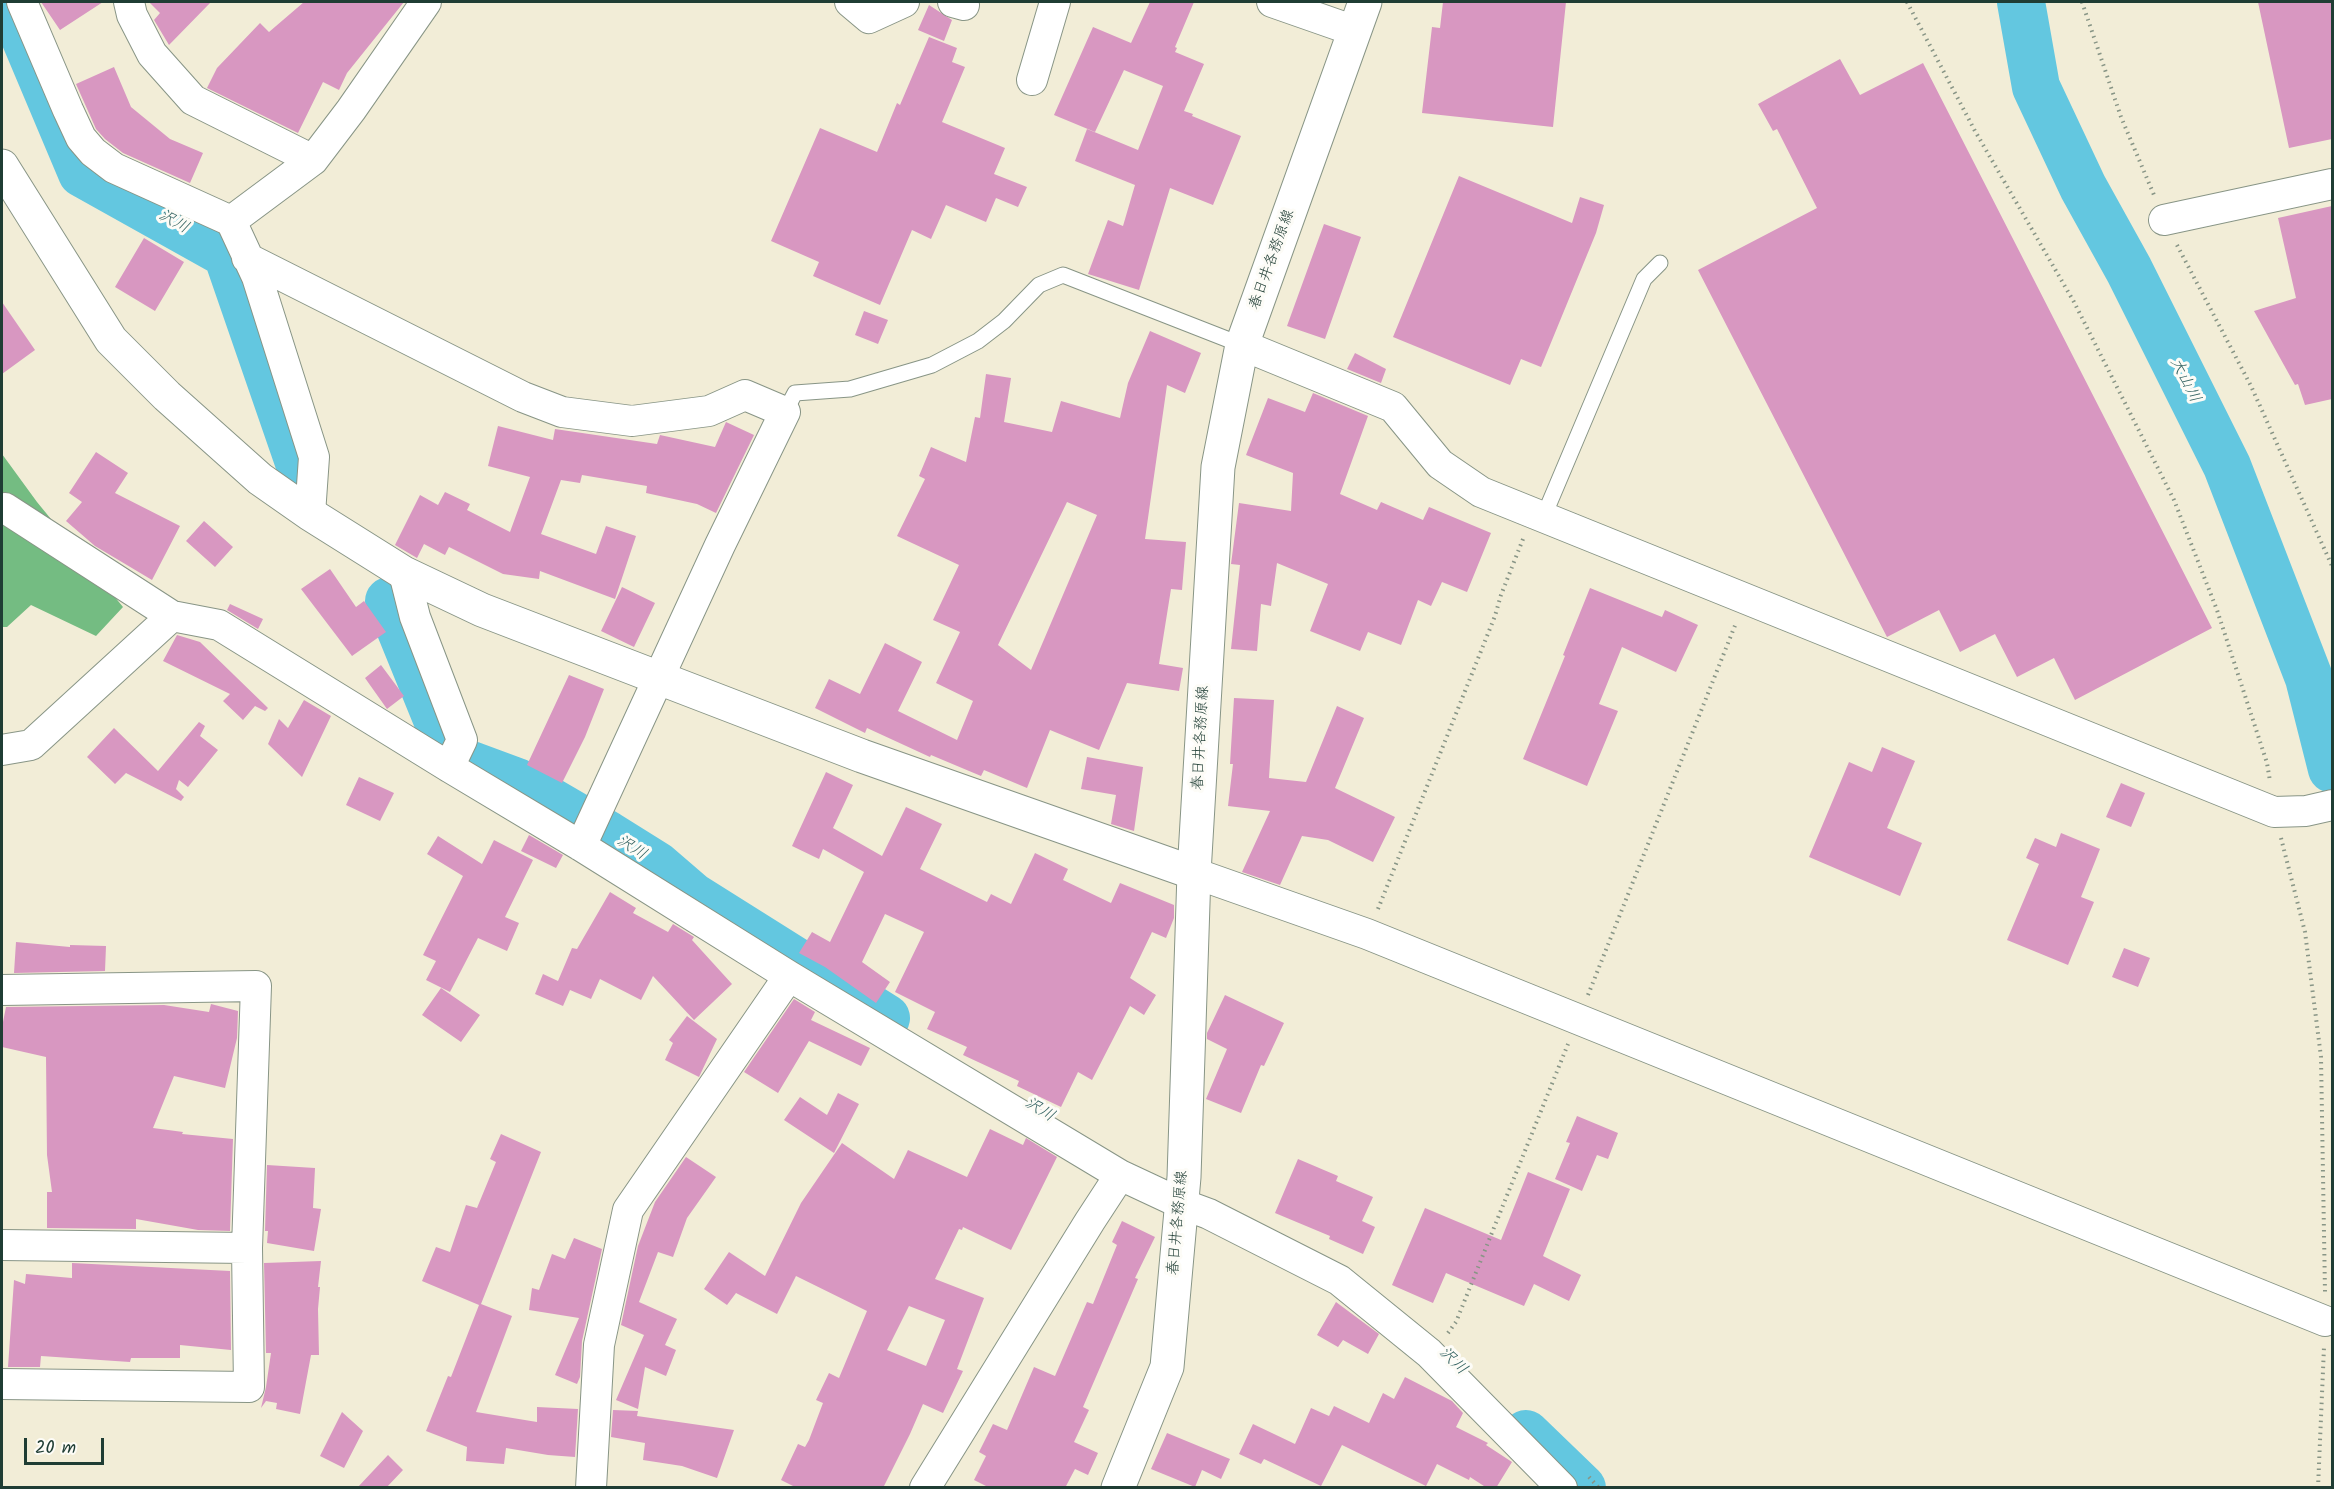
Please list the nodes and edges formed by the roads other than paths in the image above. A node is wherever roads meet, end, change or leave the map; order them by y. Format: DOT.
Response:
graph roads {
  1 [pos="22,2"];
  2 [pos="129,2"];
  3 [pos="426,2"];
  4 [pos="850,2"];
  5 [pos="904,2"];
  6 [pos="1055,2"];
  7 [pos="1272,2"];
  8 [pos="1360,16"];
  9 [pos="1032,80"];
  10 [pos="313,160"];
  11 [pos="2,166"];
  12 [pos="2332,184"];
  13 [pos="231,220"];
  14 [pos="2164,220"];
  15 [pos="247,258"];
  16 [pos="1660,263"];
  17 [pos="1242,345"];
  18 [pos="785,412"];
  19 [pos="5,507"];
  20 [pos="310,514"];
  21 [pos="1538,516"];
  22 [pos="404,573"];
  23 [pos="172,616"];
  24 [pos="659,679"];
  25 [pos="2,750"];
  26 [pos="449,767"];
  27 [pos="2319,808"];
  28 [pos="581,846"];
  29 [pos="1194,873"];
  30 [pos="789,976"];
  31 [pos="2,990"];
  32 [pos="1120,1175"];
  33 [pos="1183,1191"];
  34 [pos="2,1245"];
  35 [pos="247,1248"];
  36 [pos="2325,1321"];
  37 [pos="2,1384"];
  38 [pos="591,1488"];
  39 [pos="926,1488"];
  40 [pos="1118,1488"];
  41 [pos="1562,1488"];
  1 -- 13 [label="street"];
  2 -- 10 [label="street"];
  3 -- 10 [label="street"];
  4 -- 5 [label="street"];
  6 -- 9 [label="street"];
  7 -- 8 [label="street"];
  8 -- 17 [label="main road, 春日井各務原線"];
  10 -- 13 [label="street"];
  11 -- 20 [label="main road"];
  12 -- 14 [label="street"];
  13 -- 15 [label="street"];
  15 -- 18 [label="street"];
  15 -- 20 [label="street"];
  16 -- 21 [label="lane"];
  17 -- 18 [label="lane"];
  17 -- 21 [label="street"];
  17 -- 29 [label="main road, 春日井各務原線"];
  18 -- 24 [label="street"];
  19 -- 23 [label="street"];
  20 -- 22 [label="main road"];
  21 -- 27 [label="street"];
  22 -- 24 [label="main road"];
  22 -- 26 [label="street"];
  23 -- 25 [label="street"];
  23 -- 26 [label="street"];
  24 -- 28 [label="street"];
  24 -- 29 [label="main road"];
  26 -- 28 [label="street"];
  28 -- 30 [label="street"];
  29 -- 33 [label="main road, 春日井各務原線"];
  29 -- 36 [label="street"];
  30 -- 32 [label="street"];
  30 -- 38 [label="street"];
  31 -- 35 [label="street"];
  32 -- 33 [label="street"];
  32 -- 39 [label="street"];
  33 -- 40 [label="main road, 春日井各務原線"];
  33 -- 41 [label="street"];
  34 -- 35 [label="street"];
  35 -- 37 [label="street"];
}
